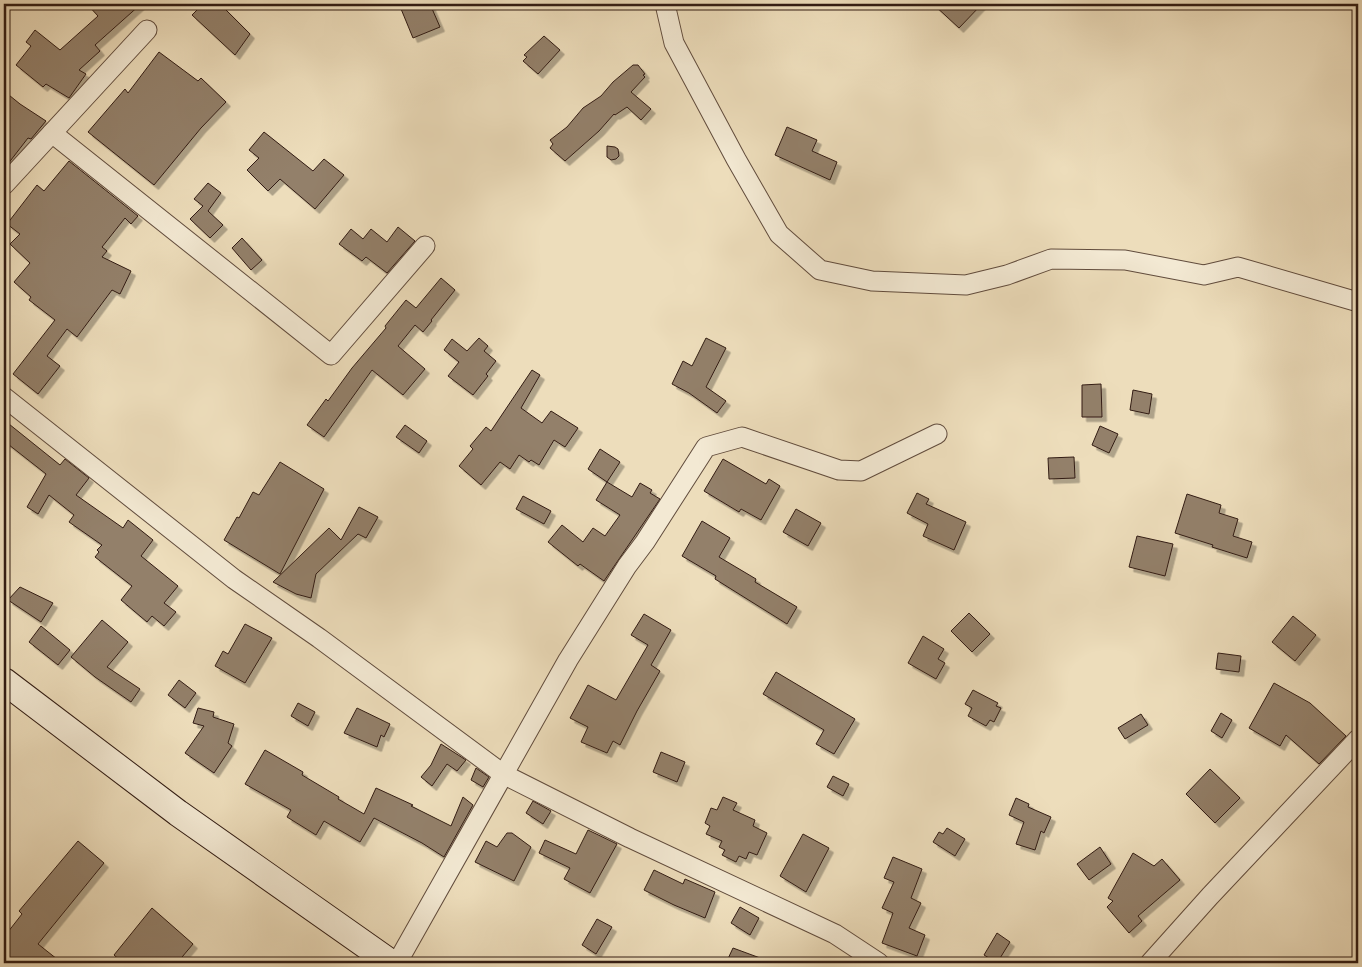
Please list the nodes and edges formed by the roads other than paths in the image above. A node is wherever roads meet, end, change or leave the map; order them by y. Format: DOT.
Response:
graph roads {
  1 [pos="665,4"];
  2 [pos="147,30"];
  3 [pos="52,133"];
  4 [pos="4,185"];
  5 [pos="425,246"];
  6 [pos="1358,302"];
  7 [pos="4,397"];
  8 [pos="937,434"];
  9 [pos="4,681"];
  10 [pos="1358,739"];
  11 [pos="503,774"];
  12 [pos="391,963"];
  13 [pos="397,963"];
  14 [pos="879,963"];
  15 [pos="1150,963"];
  1 -- 6 [label="street"];
  2 -- 3 [label="street"];
  3 -- 4 [label="street"];
  3 -- 5 [label="street"];
  7 -- 11 [label="street"];
  8 -- 11 [label="street"];
  9 -- 12 [label="main road"];
  10 -- 15 [label="street"];
  11 -- 13 [label="street"];
  11 -- 14 [label="street"];
}
